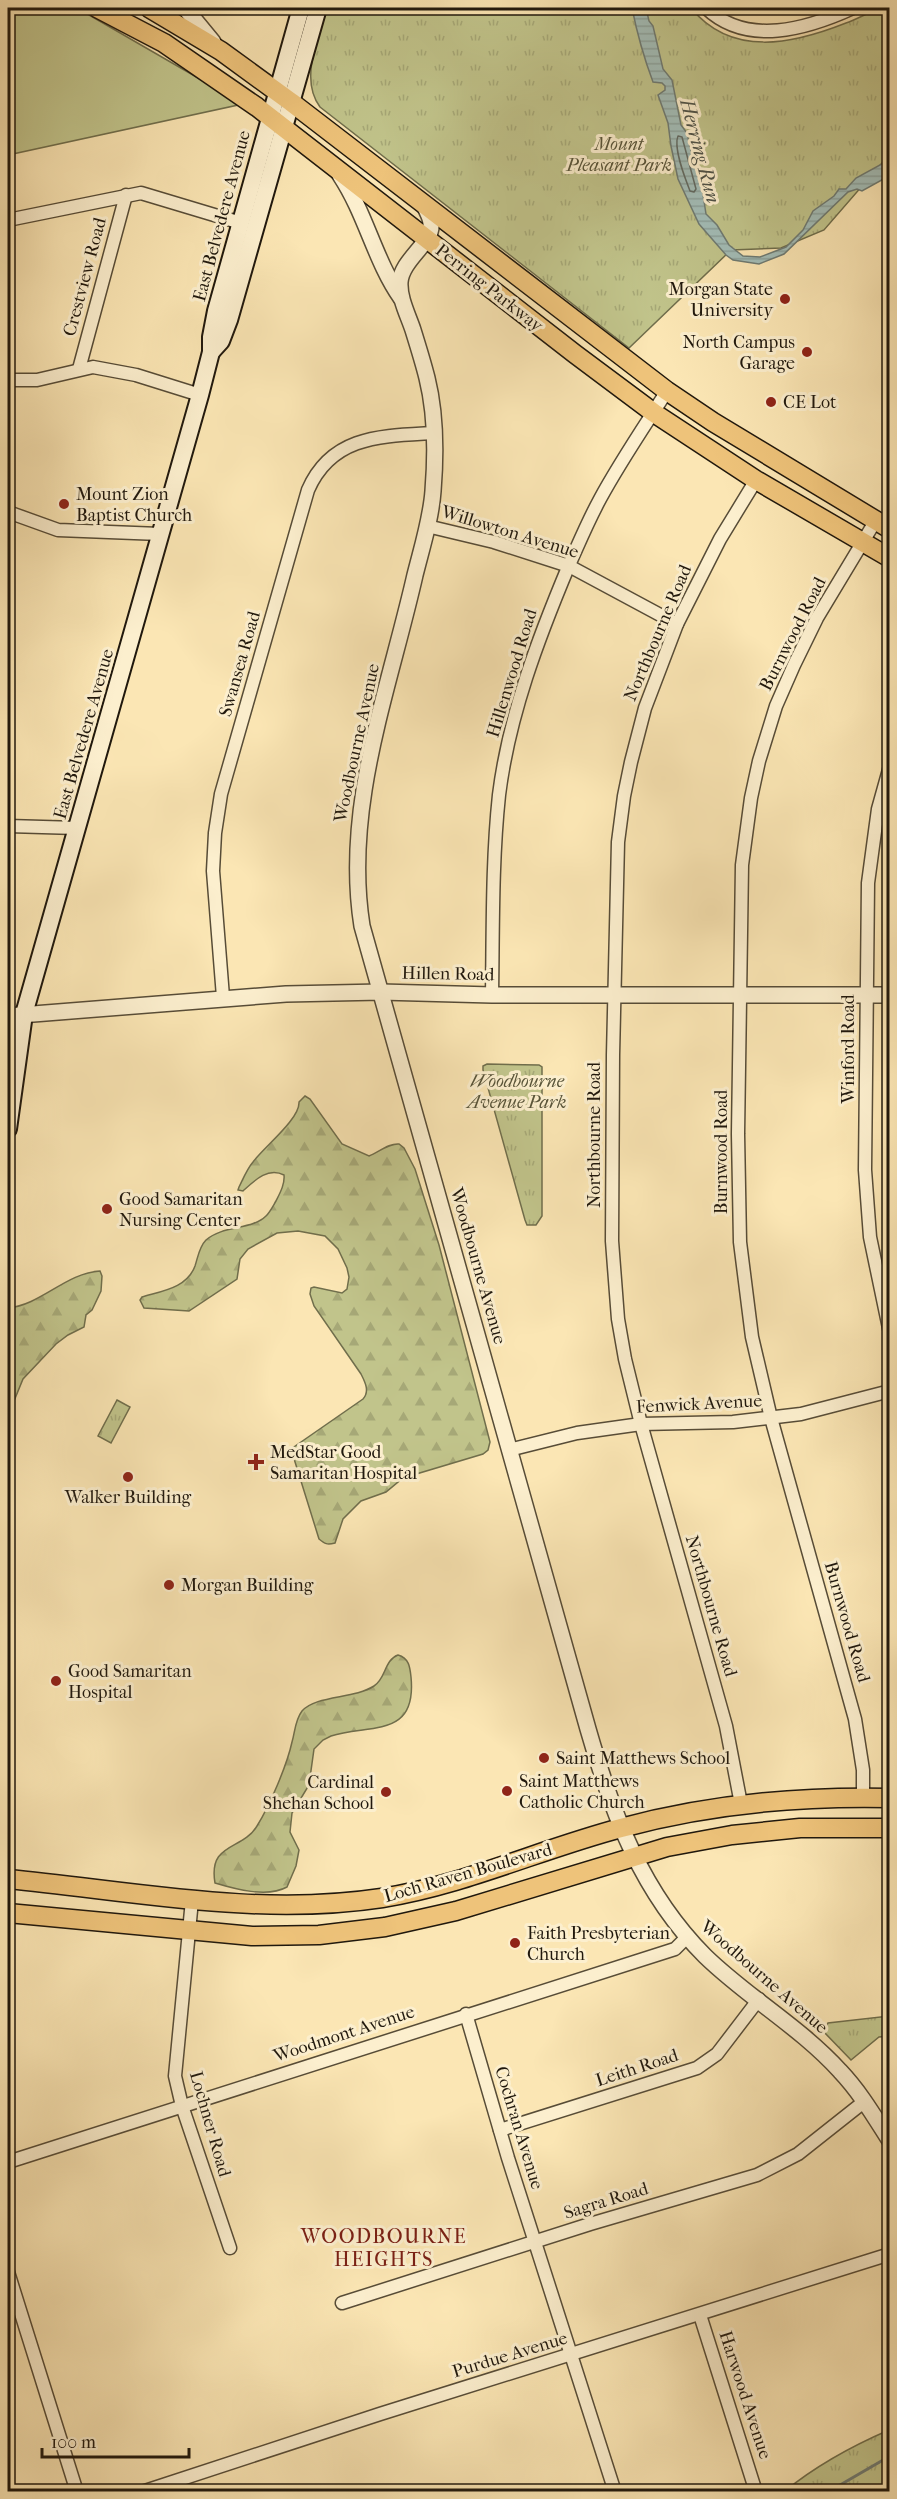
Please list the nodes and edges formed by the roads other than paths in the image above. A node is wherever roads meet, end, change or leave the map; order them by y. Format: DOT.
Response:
graph roads {
  1 [pos="97,8"];
  2 [pos="149,8"];
  3 [pos="185,8"];
  4 [pos="301,8"];
  5 [pos="318,8"];
  6 [pos="706,8"];
  7 [pos="853,8"];
  8 [pos="221,51"];
  9 [pos="284,97"];
  10 [pos="270,117"];
  11 [pos="284,129"];
  12 [pos="328,161"];
  13 [pos="126,195"];
  14 [pos="425,207"];
  15 [pos="8,220"];
  16 [pos="241,222"];
  17 [pos="427,239"];
  18 [pos="402,301"];
  19 [pos="211,352"];
  20 [pos="79,369"];
  21 [pos="8,380"];
  22 [pos="667,391"];
  23 [pos="200,395"];
  24 [pos="654,413"];
  25 [pos="434,433"];
  26 [pos="756,480"];
  27 [pos="8,512"];
  28 [pos="883,525"];
  29 [pos="428,526"];
  30 [pos="160,534"];
  31 [pos="863,542"];
  32 [pos="890,558"];
  33 [pos="569,566"];
  34 [pos="677,624"];
  35 [pos="890,766"];
  36 [pos="8,826"];
  37 [pos="77,828"];
  38 [pos="381,992"];
  39 [pos="616,994"];
  40 [pos="741,994"];
  41 [pos="492,995"];
  42 [pos="867,995"];
  43 [pos="890,995"];
  44 [pos="223,997"];
  45 [pos="16,1015"];
  46 [pos="8,1129"];
  47 [pos="890,1333"];
  48 [pos="890,1391"];
  49 [pos="771,1418"];
  50 [pos="641,1424"];
  51 [pos="510,1450"];
  52 [pos="863,1797"];
  53 [pos="890,1798"];
  54 [pos="771,1800"];
  55 [pos="741,1804"];
  56 [pos="620,1828"];
  57 [pos="890,1828"];
  58 [pos="775,1830"];
  59 [pos="633,1855"];
  60 [pos="8,1879"];
  61 [pos="192,1900"];
  62 [pos="8,1913"];
  63 [pos="189,1929"];
  64 [pos="688,1936"];
  65 [pos="759,1999"];
  66 [pos="466,2014"];
  67 [pos="865,2102"];
  68 [pos="182,2106"];
  69 [pos="500,2130"];
  70 [pos="890,2141"];
  71 [pos="8,2162"];
  72 [pos="535,2242"];
  73 [pos="230,2248"];
  74 [pos="890,2254"];
  75 [pos="8,2272"];
  76 [pos="342,2303"];
  77 [pos="700,2315"];
  78 [pos="571,2356"];
  79 [pos="756,2489"];
  80 [pos="77,2492"];
  81 [pos="142,2492"];
  82 [pos="615,2492"];
  1 -- 10 [label="main road, Perring Parkway"];
  2 -- 8 [label="main road, Perring Parkway"];
  3 -- 8 [label="street"];
  4 -- 9 [label="main road"];
  5 -- 9 [label="main road"];
  6 -- 7 [label="street"];
  8 -- 9 [label="main road, Perring Parkway"];
  9 -- 10 [label="main road, East Belvedere Avenue"];
  9 -- 11 [label="main road, East Belvedere Avenue"];
  9 -- 14 [label="main road, Perring Parkway"];
  10 -- 11 [label="main road, Perring Parkway"];
  10 -- 16 [label="main road, East Belvedere Avenue"];
  11 -- 12 [label="main road, Perring Parkway"];
  11 -- 19 [label="main road, East Belvedere Avenue"];
  12 -- 17 [label="main road, Perring Parkway"];
  12 -- 18 [label="street, Woodbourne Avenue"];
  13 -- 15 [label="street"];
  13 -- 16 [label="street"];
  13 -- 20 [label="street, Crestview Road"];
  14 -- 17 [label="street"];
  14 -- 22 [label="main road, Perring Parkway"];
  16 -- 19 [label="main road, East Belvedere Avenue"];
  17 -- 18 [label="street, Woodbourne Avenue"];
  17 -- 24 [label="main road, Perring Parkway"];
  18 -- 25 [label="street, Woodbourne Avenue"];
  19 -- 23 [label="main road, East Belvedere Avenue"];
  20 -- 21 [label="street"];
  20 -- 23 [label="street"];
  22 -- 24 [label="street, Hillenwood Road"];
  22 -- 28 [label="main road, Perring Parkway"];
  23 -- 30 [label="main road, East Belvedere Avenue"];
  24 -- 26 [label="main road, Perring Parkway"];
  24 -- 33 [label="street, Hillenwood Road"];
  25 -- 29 [label="street, Woodbourne Avenue"];
  25 -- 44 [label="street, Swansea Road"];
  26 -- 31 [label="main road, Perring Parkway"];
  26 -- 34 [label="street, Northbourne Road"];
  27 -- 30 [label="street"];
  28 -- 31 [label="street, Burnwood Road"];
  29 -- 33 [label="street, Willowton Avenue"];
  29 -- 38 [label="street, Woodbourne Avenue"];
  30 -- 37 [label="main road, East Belvedere Avenue"];
  31 -- 32 [label="main road, Perring Parkway"];
  31 -- 40 [label="street, Burnwood Road"];
  33 -- 34 [label="street, Willowton Avenue"];
  33 -- 41 [label="street, Hillenwood Road"];
  34 -- 39 [label="street, Northbourne Road"];
  35 -- 42 [label="street, Winford Road"];
  36 -- 37 [label="street"];
  37 -- 45 [label="main road, East Belvedere Avenue"];
  38 -- 41 [label="street, Hillen Road"];
  38 -- 44 [label="street, Hillen Road"];
  38 -- 51 [label="street, Woodbourne Avenue"];
  39 -- 40 [label="street, Hillen Road"];
  39 -- 41 [label="street, Hillen Road"];
  39 -- 50 [label="street, Northbourne Road"];
  40 -- 42 [label="street, Hillen Road"];
  40 -- 49 [label="street, Burnwood Road"];
  42 -- 43 [label="street, Hillen Road"];
  42 -- 47 [label="street, Winford Road"];
  44 -- 45 [label="street, Hillen Road"];
  45 -- 46 [label="main road, East Belvedere Avenue"];
  48 -- 49 [label="street, Fenwick Avenue"];
  49 -- 50 [label="street, Fenwick Avenue"];
  49 -- 52 [label="street, Burnwood Road"];
  50 -- 51 [label="street, Fenwick Avenue"];
  50 -- 55 [label="street, Northbourne Road"];
  51 -- 56 [label="street, Woodbourne Avenue"];
  52 -- 53 [label="main road, Loch Raven Boulevard"];
  52 -- 54 [label="main road, Loch Raven Boulevard"];
  54 -- 55 [label="main road, Loch Raven Boulevard"];
  54 -- 58 [label="main road"];
  55 -- 56 [label="main road, Loch Raven Boulevard"];
  56 -- 59 [label="street, Woodbourne Avenue"];
  56 -- 61 [label="main road, Loch Raven Boulevard"];
  57 -- 58 [label="main road, Loch Raven Boulevard"];
  58 -- 59 [label="main road, Loch Raven Boulevard"];
  59 -- 63 [label="main road, Loch Raven Boulevard"];
  59 -- 64 [label="street, Woodbourne Avenue"];
  60 -- 61 [label="main road, Loch Raven Boulevard"];
  61 -- 63 [label="street, Lochner Road"];
  62 -- 63 [label="main road, Loch Raven Boulevard"];
  63 -- 68 [label="street, Lochner Road"];
  64 -- 65 [label="street, Woodbourne Avenue"];
  64 -- 66 [label="street, Woodmont Avenue"];
  65 -- 67 [label="street, Woodbourne Avenue"];
  65 -- 69 [label="street, Leith Road"];
  66 -- 68 [label="street, Woodmont Avenue"];
  66 -- 69 [label="street, Cochran Avenue"];
  67 -- 70 [label="street, Woodbourne Avenue"];
  67 -- 72 [label="street, Sagra Road"];
  68 -- 71 [label="street, Woodmont Avenue"];
  68 -- 73 [label="street, Lochner Road"];
  69 -- 72 [label="street, Cochran Avenue"];
  72 -- 76 [label="street, Sagra Road"];
  72 -- 78 [label="street, Cochran Avenue"];
  74 -- 77 [label="street, Purdue Avenue"];
  75 -- 80 [label="street"];
  77 -- 78 [label="street, Purdue Avenue"];
  77 -- 79 [label="street, Harwood Avenue"];
  78 -- 81 [label="street, Purdue Avenue"];
  78 -- 82 [label="street, Cochran Avenue"];
}
